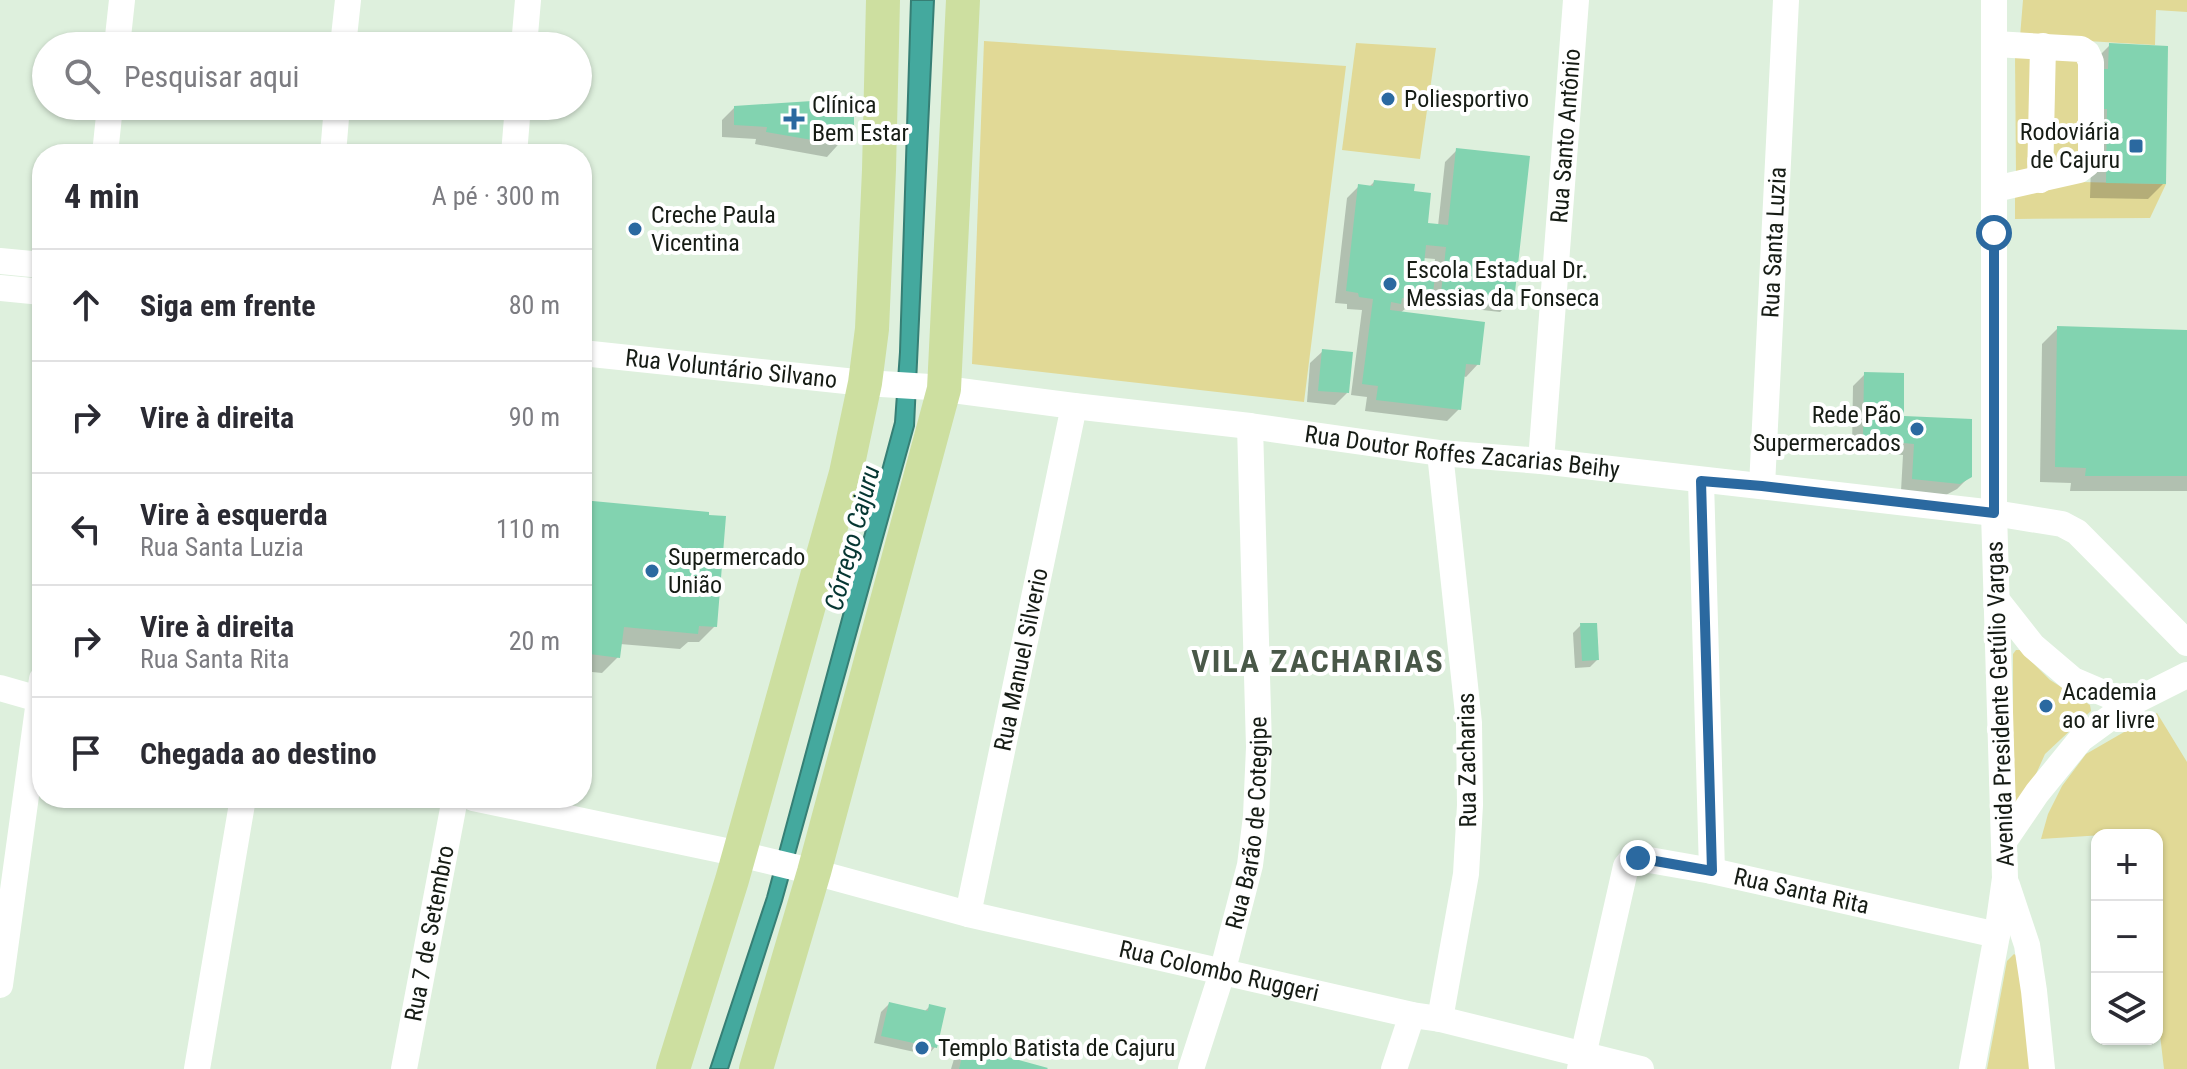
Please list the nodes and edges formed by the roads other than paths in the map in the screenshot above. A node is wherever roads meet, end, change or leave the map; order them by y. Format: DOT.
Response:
graph roads {
  1 [pos="122,0"];
  2 [pos="348,0"];
  3 [pos="528,0"];
  4 [pos="883,0"];
  5 [pos="963,0"];
  6 [pos="1576,0"];
  7 [pos="1786,0"];
  8 [pos="1994,0"];
  9 [pos="119,32"];
  10 [pos="345,32"];
  11 [pos="525,32"];
  12 [pos="1995,44"];
  13 [pos="2043,46"];
  14 [pos="109,120"];
  15 [pos="336,120"];
  16 [pos="517,120"];
  17 [pos="106,144"];
  18 [pos="334,144"];
  19 [pos="515,144"];
  20 [pos="2040,180"];
  21 [pos="1995,189"];
  22 [pos="0,261"];
  23 [pos="32,264"];
  24 [pos="0,288"];
  25 [pos="32,291"];
  26 [pos="592,354"];
  27 [pos="873,383"];
  28 [pos="937,388"];
  29 [pos="1074,406"];
  30 [pos="1250,426"];
  31 [pos="1440,453"];
  32 [pos="1541,461"];
  33 [pos="1701,481"];
  34 [pos="1762,486"];
  35 [pos="1994,513"];
  36 [pos="1996,599"];
  37 [pos="2187,643"];
  38 [pos="2187,675"];
  39 [pos="0,688"];
  40 [pos="32,692"];
  41 [pos="2129,704"];
  42 [pos="32,757"];
  43 [pos="241,808"];
  44 [pos="453,808"];
  45 [pos="520,808"];
  46 [pos="2005,840"];
  47 [pos="745,856"];
  48 [pos="806,870"];
  49 [pos="1712,871"];
  50 [pos="2005,878"];
  51 [pos="968,914"];
  52 [pos="1997,935"];
  53 [pos="1222,973"];
  54 [pos="0,985"];
  55 [pos="1412,1015"];
  56 [pos="1440,1019"];
  57 [pos="1581,1062"];
  58 [pos="197,1069"];
  59 [pos="404,1069"];
  60 [pos="673,1069"];
  61 [pos="756,1069"];
  62 [pos="1191,1069"];
  63 [pos="1394,1069"];
  64 [pos="1641,1069"];
  65 [pos="1972,1069"];
  66 [pos="2042,1069"];
  1 -- 9 [label="street"];
  2 -- 10 [label="street"];
  3 -- 11 [label="street"];
  4 -- 27 [label="main road"];
  5 -- 28 [label="main road"];
  6 -- 32 [label="street, Rua Santo Antônio"];
  7 -- 34 [label="street, Rua Santa Luzia"];
  8 -- 12 [label="street, Avenida Presidente Getúlio Vargas"];
  12 -- 13 [label="street"];
  12 -- 21 [label="street, Avenida Presidente Getúlio Vargas"];
  13 -- 20 [label="street"];
  13 -- 20 [label="street"];
  14 -- 17 [label="street"];
  15 -- 18 [label="street"];
  16 -- 19 [label="street"];
  20 -- 21 [label="street"];
  21 -- 35 [label="street, Avenida Presidente Getúlio Vargas"];
  22 -- 23 [label="street"];
  24 -- 25 [label="street"];
  26 -- 27 [label="street, Rua Voluntário Silvano"];
  27 -- 28 [label="street, Rua Voluntário Silvano"];
  27 -- 47 [label="main road"];
  28 -- 29 [label="street, Rua Doutor Roffes Zacarias Beihy"];
  28 -- 48 [label="main road"];
  29 -- 30 [label="street, Rua Doutor Roffes Zacarias Beihy"];
  29 -- 51 [label="street, Rua Manuel Silverio"];
  30 -- 31 [label="street, Rua Doutor Roffes Zacarias Beihy"];
  30 -- 53 [label="street, Rua Barão de Cotegipe"];
  31 -- 32 [label="street, Rua Doutor Roffes Zacarias Beihy"];
  31 -- 56 [label="street, Rua Zacharias"];
  32 -- 33 [label="street, Rua Doutor Roffes Zacarias Beihy"];
  33 -- 34 [label="street, Rua Doutor Roffes Zacarias Beihy"];
  33 -- 49 [label="street"];
  34 -- 35 [label="street, Rua Doutor Roffes Zacarias Beihy"];
  35 -- 36 [label="street, Avenida Presidente Getúlio Vargas"];
  35 -- 37 [label="street, Rua Doutor Roffes Zacarias Beihy"];
  36 -- 41 [label="street"];
  36 -- 46 [label="street, Avenida Presidente Getúlio Vargas"];
  38 -- 41 [label="street"];
  39 -- 40 [label="street"];
  41 -- 46 [label="street"];
  42 -- 54 [label="street"];
  43 -- 58 [label="street"];
  44 -- 59 [label="street, Rua 7 de Setembro"];
  45 -- 47 [label="street, Rua Colombo Ruggeri"];
  46 -- 50 [label="street, Avenida Presidente Getúlio Vargas"];
  47 -- 48 [label="street, Rua Colombo Ruggeri"];
  47 -- 60 [label="main road"];
  48 -- 51 [label="street, Rua Colombo Ruggeri"];
  48 -- 61 [label="main road"];
  49 -- 52 [label="street, Rua Santa Rita"];
  49 -- 57 [label="street, Rua Santa Rita"];
  50 -- 52 [label="street, Avenida Presidente Getúlio Vargas"];
  50 -- 66 [label="street"];
  51 -- 53 [label="street, Rua Colombo Ruggeri"];
  52 -- 65 [label="street, Avenida Presidente Getúlio Vargas"];
  53 -- 55 [label="street, Rua Colombo Ruggeri"];
  53 -- 62 [label="street, Rua Barão de Cotegipe"];
  55 -- 56 [label="street, Rua Colombo Ruggeri"];
  55 -- 63 [label="street"];
  56 -- 57 [label="street, Rua Colombo Ruggeri"];
  57 -- 64 [label="street, Rua Colombo Ruggeri"];
}
